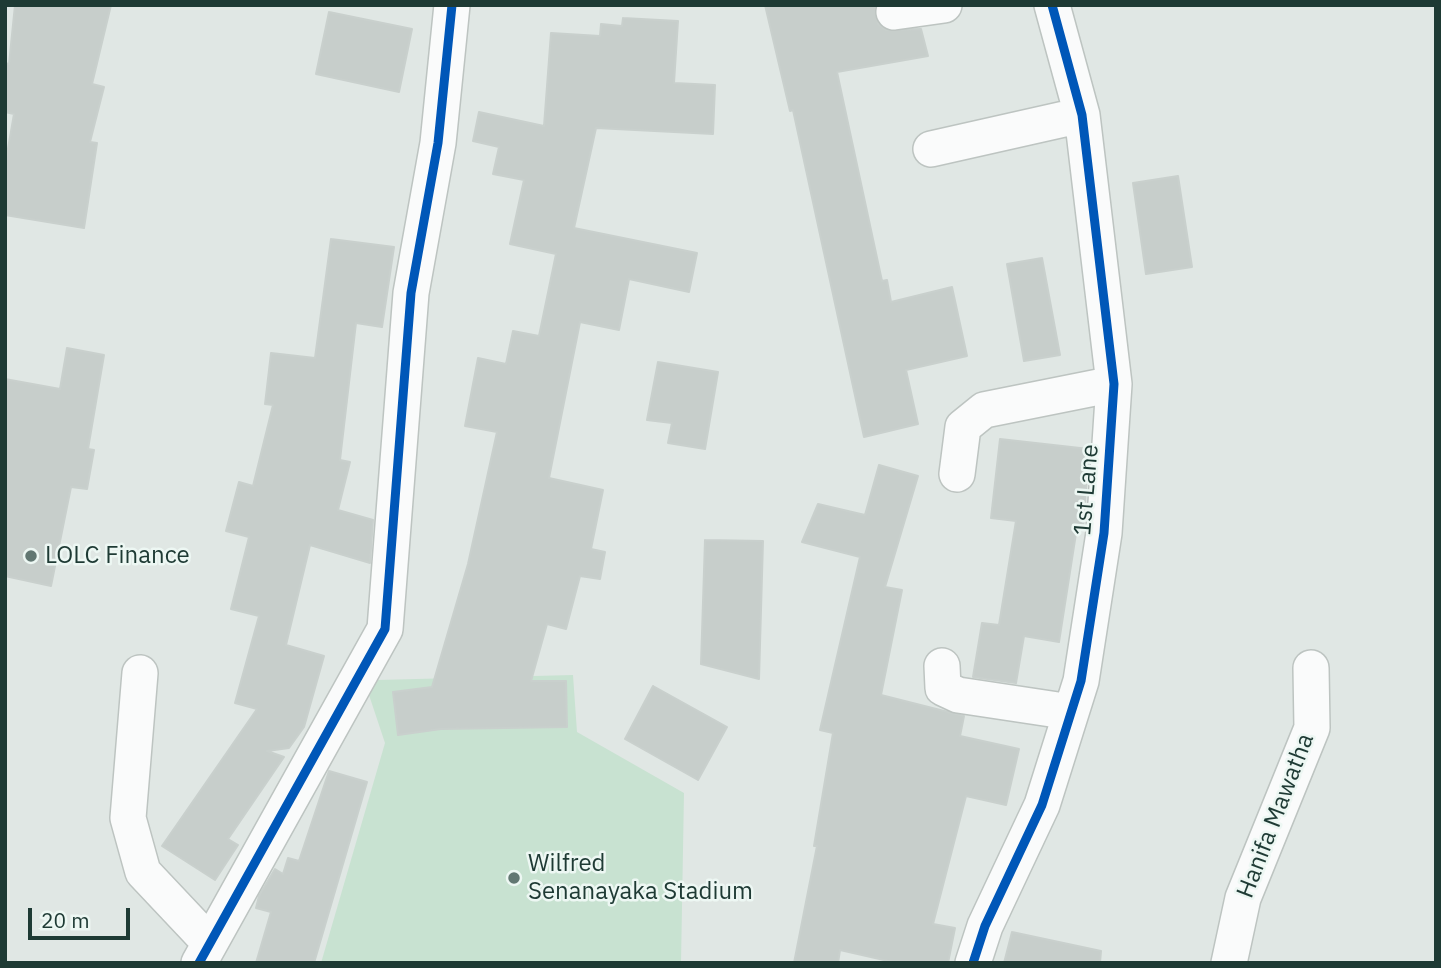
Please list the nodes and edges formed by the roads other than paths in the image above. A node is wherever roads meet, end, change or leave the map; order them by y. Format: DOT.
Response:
graph roads {
  1 [pos="452,5"];
  2 [pos="944,5"];
  3 [pos="1052,5"];
  4 [pos="894,12"];
  5 [pos="1082,115"];
  6 [pos="931,149"];
  7 [pos="1114,384"];
  8 [pos="957,474"];
  9 [pos="942,666"];
  10 [pos="1311,668"];
  11 [pos="140,673"];
  12 [pos="1071,712"];
  13 [pos="204,952"];
  14 [pos="972,963"];
  15 [pos="1229,963"];
  1 -- 13 [label="street"];
  2 -- 4 [label="street"];
  3 -- 5 [label="street, 1st Lane"];
  5 -- 6 [label="street"];
  5 -- 7 [label="street, 1st Lane"];
  7 -- 8 [label="street"];
  7 -- 12 [label="street, 1st Lane"];
  9 -- 12 [label="street"];
  10 -- 15 [label="street, Hanifa Mawatha"];
  11 -- 13 [label="street"];
  12 -- 14 [label="street, 1st Lane"];
}
